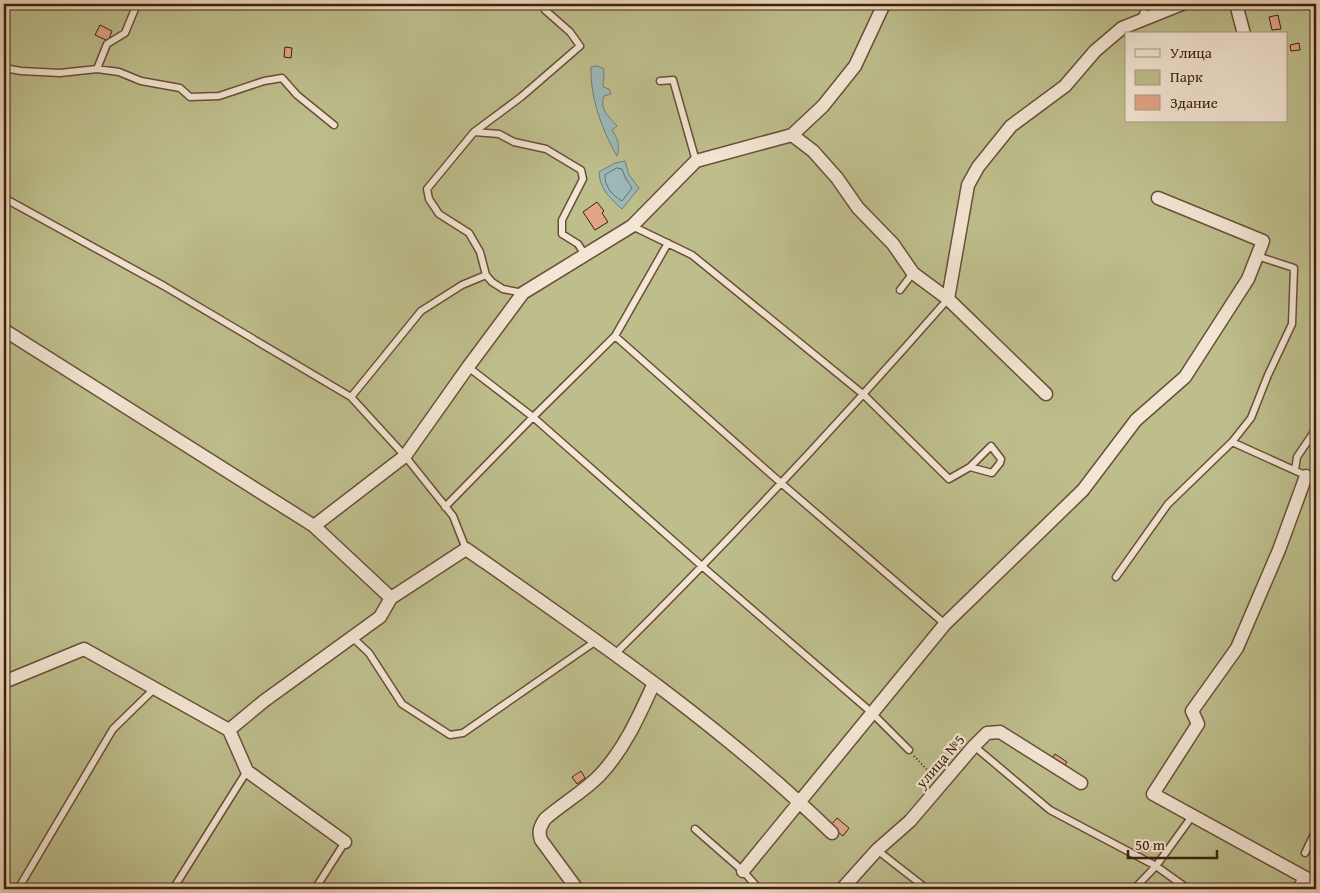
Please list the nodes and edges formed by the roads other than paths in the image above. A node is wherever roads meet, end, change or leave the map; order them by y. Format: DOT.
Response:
graph roads {
  1 [pos="136,4"];
  2 [pos="884,4"];
  3 [pos="1147,4"];
  4 [pos="1182,4"];
  5 [pos="1236,4"];
  6 [pos="545,10"];
  7 [pos="1140,20"];
  8 [pos="1243,32"];
  9 [pos="4,68"];
  10 [pos="97,69"];
  11 [pos="660,81"];
  12 [pos="334,125"];
  13 [pos="474,132"];
  14 [pos="792,135"];
  15 [pos="696,161"];
  16 [pos="4,198"];
  17 [pos="1158,198"];
  18 [pos="632,226"];
  19 [pos="668,243"];
  20 [pos="584,255"];
  21 [pos="1257,256"];
  22 [pos="913,273"];
  23 [pos="486,275"];
  24 [pos="900,290"];
  25 [pos="522,293"];
  26 [pos="948,299"];
  27 [pos="4,330"];
  28 [pos="615,336"];
  29 [pos="468,367"];
  30 [pos="1046,394"];
  31 [pos="864,395"];
  32 [pos="351,397"];
  33 [pos="533,417"];
  34 [pos="1316,429"];
  35 [pos="1232,442"];
  36 [pos="405,456"];
  37 [pos="970,467"];
  38 [pos="1295,470"];
  39 [pos="1311,478"];
  40 [pos="781,484"];
  41 [pos="446,507"];
  42 [pos="314,526"];
  43 [pos="466,548"];
  44 [pos="702,567"];
  45 [pos="1116,577"];
  46 [pos="391,598"];
  47 [pos="945,624"];
  48 [pos="352,637"];
  49 [pos="596,641"];
  50 [pos="615,654"];
  51 [pos="4,682"];
  52 [pos="654,683"];
  53 [pos="154,688"];
  54 [pos="871,712"];
  55 [pos="229,730"];
  56 [pos="974,746"];
  57 [pos="909,750"];
  58 [pos="247,771"];
  59 [pos="1081,783"];
  60 [pos="800,801"];
  61 [pos="1192,815"];
  62 [pos="695,829"];
  63 [pos="1316,830"];
  64 [pos="832,833"];
  65 [pos="345,842"];
  66 [pos="877,850"];
  67 [pos="1305,853"];
  68 [pos="1156,866"];
  69 [pos="743,871"];
  70 [pos="18,889"];
  71 [pos="173,889"];
  72 [pos="315,889"];
  73 [pos="577,889"];
  74 [pos="758,889"];
  75 [pos="842,889"];
  76 [pos="928,889"];
  77 [pos="1134,889"];
  78 [pos="1188,889"];
  79 [pos="1298,889"];
  1 -- 10 [label="lane"];
  2 -- 14 [label="street"];
  3 -- 7 [label="lane"];
  4 -- 7 [label="street"];
  5 -- 8 [label="street"];
  6 -- 13 [label="lane"];
  7 -- 26 [label="street"];
  9 -- 10 [label="lane"];
  10 -- 12 [label="lane"];
  11 -- 15 [label="lane"];
  13 -- 20 [label="lane"];
  13 -- 23 [label="lane"];
  14 -- 15 [label="street"];
  14 -- 22 [label="street"];
  15 -- 18 [label="street"];
  16 -- 32 [label="lane"];
  17 -- 21 [label="street"];
  18 -- 19 [label="lane"];
  18 -- 20 [label="street"];
  19 -- 28 [label="lane"];
  19 -- 31 [label="lane"];
  20 -- 25 [label="street"];
  21 -- 35 [label="lane"];
  21 -- 47 [label="street"];
  22 -- 24 [label="lane"];
  22 -- 26 [label="street"];
  23 -- 25 [label="lane"];
  23 -- 32 [label="lane"];
  25 -- 29 [label="street"];
  26 -- 30 [label="street"];
  26 -- 31 [label="lane"];
  27 -- 42 [label="street"];
  28 -- 33 [label="lane"];
  28 -- 40 [label="lane"];
  29 -- 33 [label="lane"];
  29 -- 36 [label="street"];
  31 -- 37 [label="lane"];
  31 -- 40 [label="lane"];
  32 -- 36 [label="lane"];
  33 -- 41 [label="lane"];
  33 -- 44 [label="lane"];
  34 -- 38 [label="lane"];
  35 -- 38 [label="lane"];
  35 -- 45 [label="lane"];
  36 -- 41 [label="lane"];
  36 -- 42 [label="street"];
  37 -- 37 [label="lane"];
  38 -- 39 [label="lane"];
  39 -- 61 [label="street"];
  40 -- 44 [label="lane"];
  40 -- 47 [label="lane"];
  41 -- 43 [label="lane"];
  42 -- 46 [label="street"];
  43 -- 46 [label="street"];
  43 -- 49 [label="street"];
  44 -- 50 [label="lane"];
  44 -- 54 [label="lane"];
  46 -- 48 [label="street"];
  47 -- 54 [label="street"];
  48 -- 49 [label="lane"];
  48 -- 55 [label="street"];
  49 -- 50 [label="street"];
  50 -- 52 [label="street"];
  51 -- 53 [label="street"];
  52 -- 60 [label="street"];
  52 -- 73 [label="street"];
  53 -- 55 [label="street"];
  53 -- 70 [label="lane"];
  54 -- 57 [label="lane"];
  54 -- 60 [label="street"];
  55 -- 58 [label="street"];
  56 -- 59 [label="street, улица №5"];
  56 -- 66 [label="street, улица №5"];
  56 -- 68 [label="lane"];
  58 -- 65 [label="street"];
  58 -- 71 [label="lane"];
  60 -- 64 [label="street"];
  60 -- 69 [label="street"];
  61 -- 68 [label="lane"];
  61 -- 79 [label="street"];
  62 -- 69 [label="lane"];
  63 -- 67 [label="lane"];
  65 -- 72 [label="lane"];
  66 -- 75 [label="street, улица №5"];
  66 -- 76 [label="lane"];
  68 -- 77 [label="lane"];
  68 -- 78 [label="lane"];
  69 -- 74 [label="lane"];
}
